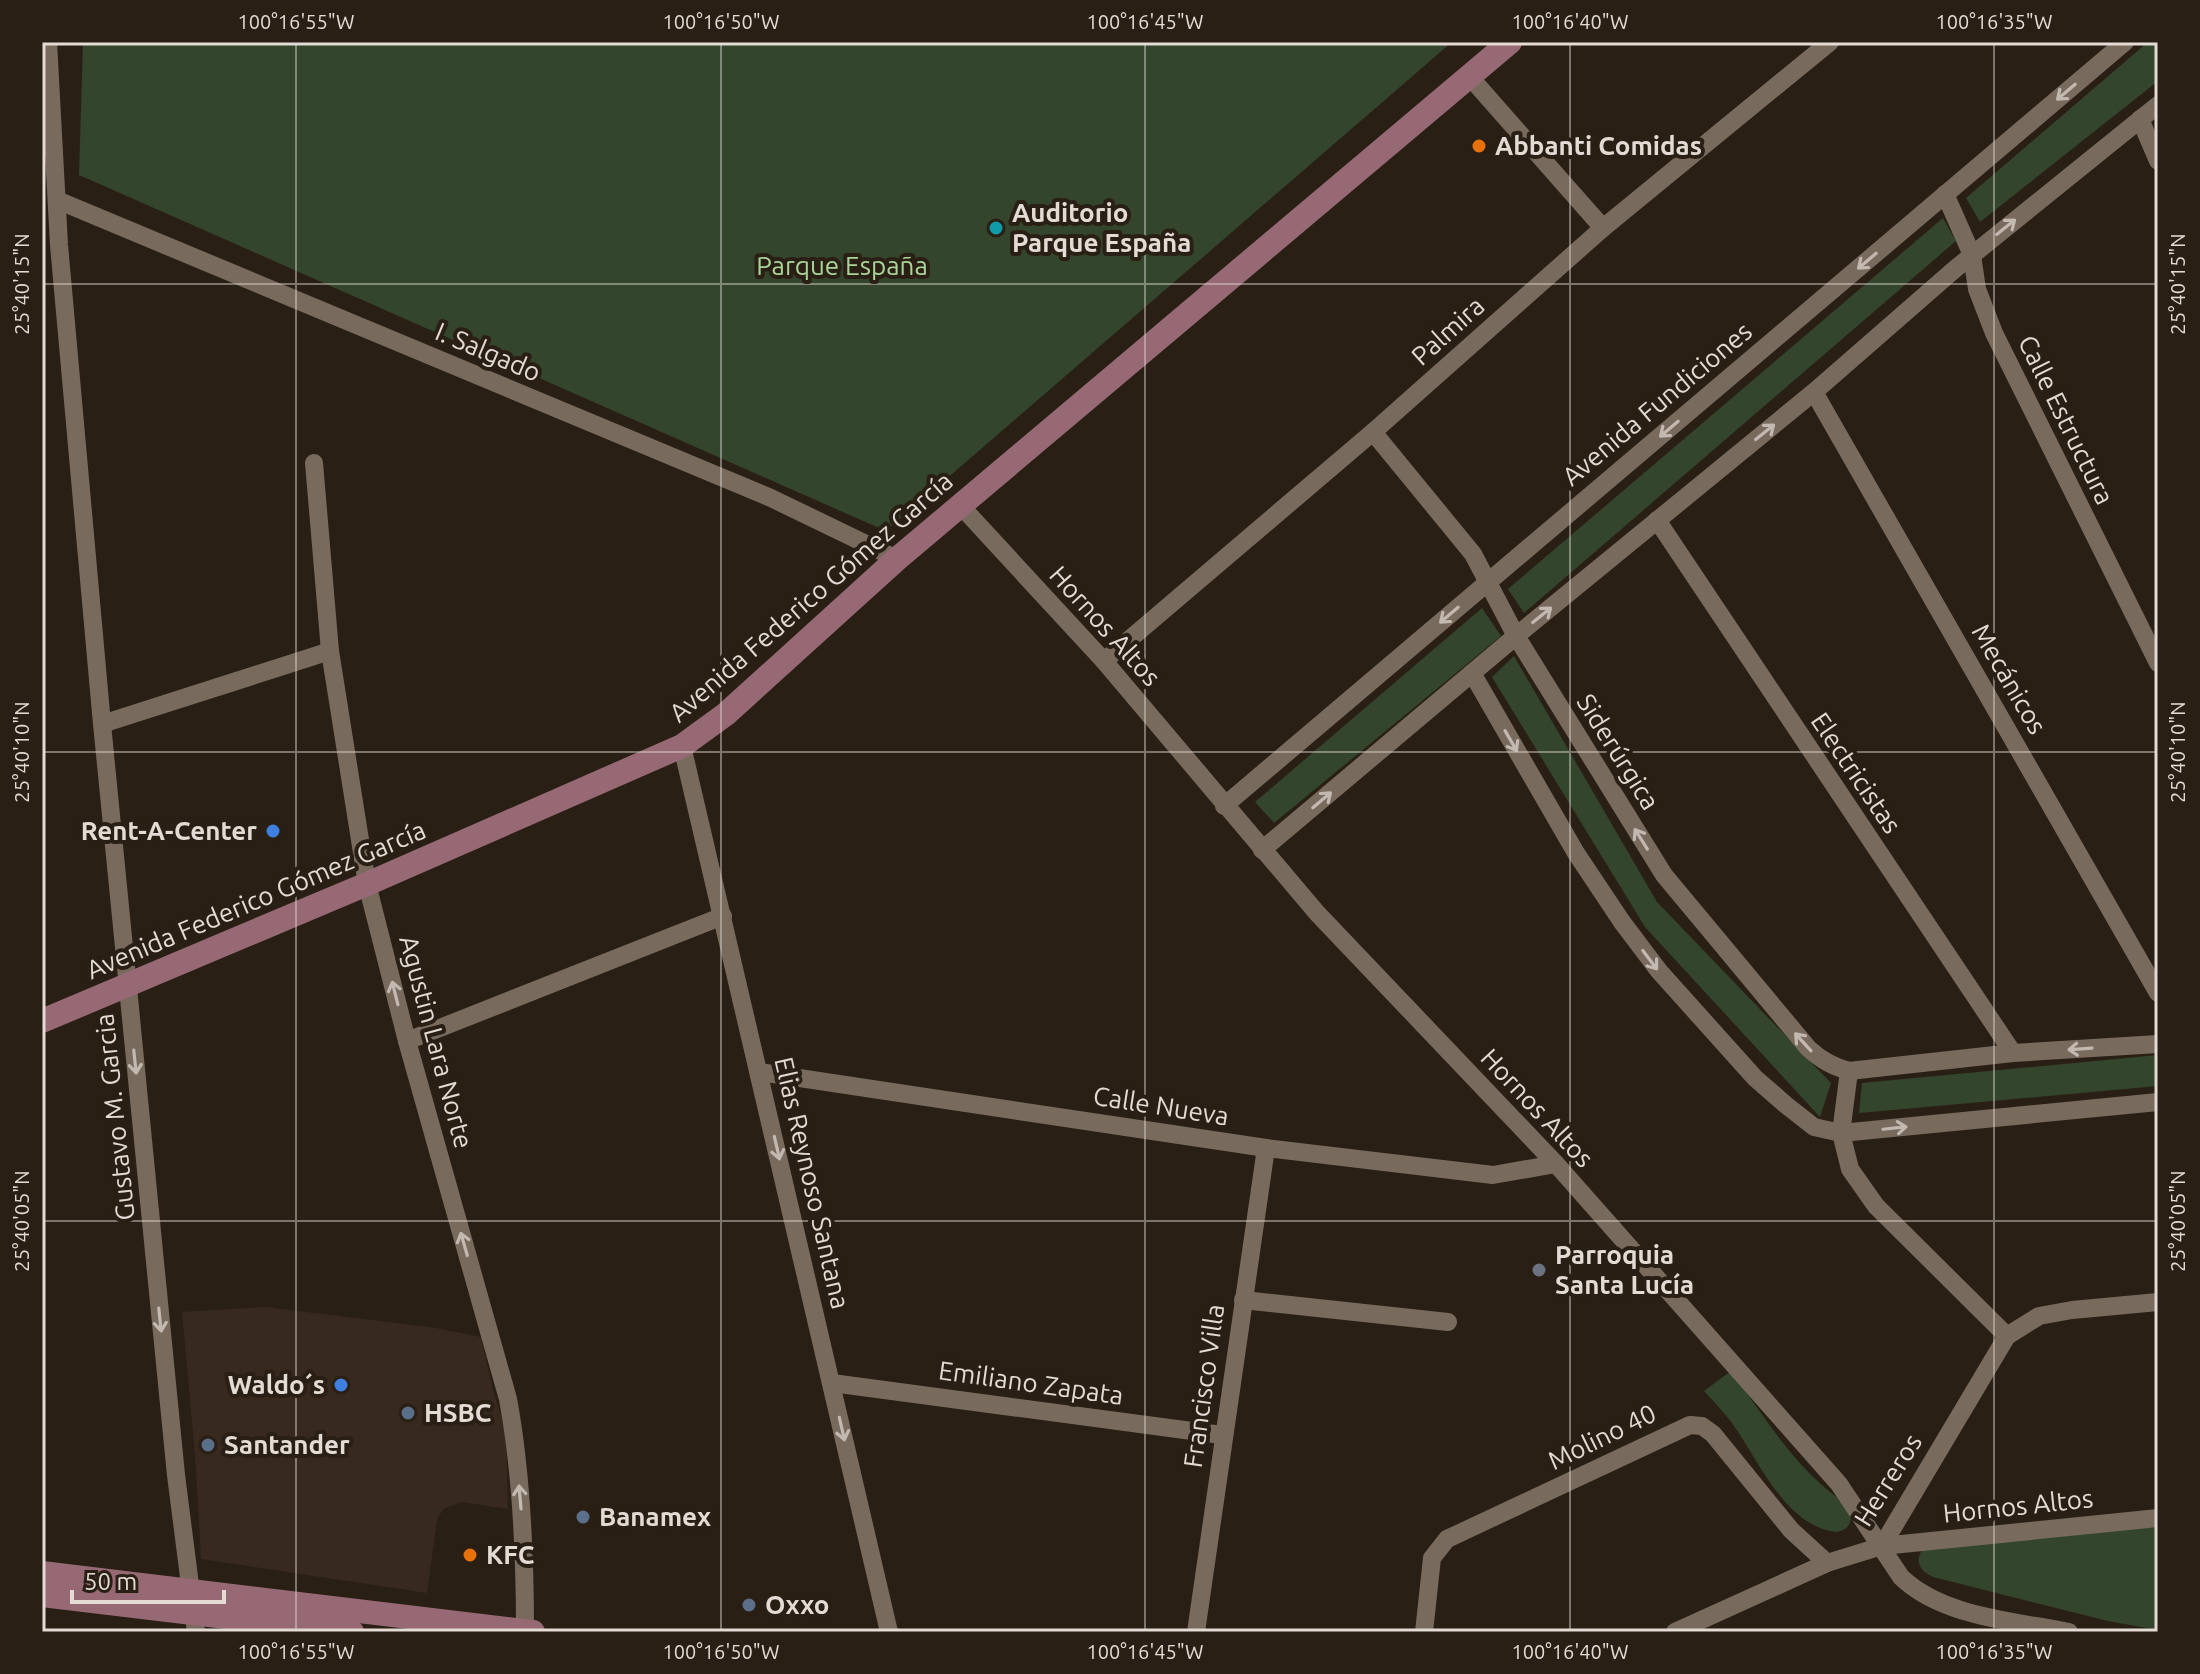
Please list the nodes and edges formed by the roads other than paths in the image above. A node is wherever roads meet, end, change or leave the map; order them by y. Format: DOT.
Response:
graph roads {
  1 [pos="48,42"];
  2 [pos="1510,42"];
  3 [pos="1830,42"];
  4 [pos="2125,42"];
  5 [pos="1470,77"];
  6 [pos="2158,105"];
  7 [pos="2140,119"];
  8 [pos="2158,161"];
  9 [pos="1945,194"];
  10 [pos="57,200"];
  11 [pos="1603,228"];
  12 [pos="50,246"];
  13 [pos="1972,255"];
  14 [pos="1814,392"];
  15 [pos="1373,432"];
  16 [pos="314,463"];
  17 [pos="960,505"];
  18 [pos="1657,520"];
  19 [pos="897,559"];
  20 [pos="1488,581"];
  21 [pos="1516,636"];
  22 [pos="330,651"];
  23 [pos="1104,661"];
  24 [pos="2158,663"];
  25 [pos="1472,673"];
  26 [pos="102,724"];
  27 [pos="682,746"];
  28 [pos="1224,806"];
  29 [pos="1262,850"];
  30 [pos="367,884"];
  31 [pos="723,916"];
  32 [pos="128,984"];
  33 [pos="2158,993"];
  34 [pos="42,1021"];
  35 [pos="407,1041"];
  36 [pos="2158,1044"];
  37 [pos="2013,1053"];
  38 [pos="1849,1071"];
  39 [pos="759,1072"];
  40 [pos="2158,1102"];
  41 [pos="1841,1133"];
  42 [pos="1266,1148"];
  43 [pos="1556,1164"];
  44 [pos="1243,1300"];
  45 [pos="2158,1302"];
  46 [pos="1448,1322"];
  47 [pos="2007,1336"];
  48 [pos="832,1383"];
  49 [pos="1222,1435"];
  50 [pos="2158,1518"];
  51 [pos="1882,1546"];
  52 [pos="1827,1563"];
  53 [pos="42,1573"];
  54 [pos="42,1595"];
  55 [pos="193,1612"];
  56 [pos="416,1625"];
  57 [pos="352,1632"];
  58 [pos="527,1632"];
  59 [pos="889,1632"];
  60 [pos="1196,1632"];
  61 [pos="1424,1632"];
  62 [pos="1675,1632"];
  63 [pos="2069,1632"];
  1 -- 10 [label="street, Gustavo M. Garcia"];
  2 -- 5 [label="street, Avenida Federico Gómez García"];
  3 -- 11 [label="street, Palmira"];
  4 -- 9 [label="street, Avenida Fundiciones, one-way"];
  5 -- 11 [label="street"];
  5 -- 17 [label="street, Avenida Federico Gómez García"];
  6 -- 7 [label="street"];
  7 -- 8 [label="street"];
  13 -- 7 [label="street, one-way"];
  9 -- 13 [label="street, Calle Estructura"];
  9 -- 20 [label="street, Avenida Fundiciones, one-way"];
  10 -- 12 [label="street, Gustavo M. Garcia"];
  10 -- 19 [label="street, I. Salgado"];
  11 -- 15 [label="street, Palmira"];
  12 -- 26 [label="street, Gustavo M. Garcia"];
  13 -- 14 [label="street"];
  13 -- 24 [label="street, Calle Estructura"];
  18 -- 14 [label="street, one-way"];
  14 -- 33 [label="street, Mecánicos"];
  15 -- 20 [label="street, Siderúrgica"];
  15 -- 23 [label="street, Palmira"];
  16 -- 22 [label="street, Agustin Lara Norte"];
  17 -- 19 [label="street, Avenida Federico Gómez García"];
  17 -- 23 [label="street, Hornos Altos"];
  21 -- 18 [label="street, one-way"];
  18 -- 37 [label="street, Electricistas"];
  19 -- 27 [label="street, Avenida Federico Gómez García"];
  20 -- 21 [label="street, Siderúrgica"];
  20 -- 28 [label="street, Avenida Fundiciones, one-way"];
  21 -- 25 [label="street"];
  38 -- 21 [label="street, Siderúrgica, one-way"];
  22 -- 26 [label="street"];
  22 -- 30 [label="street, Agustin Lara Norte"];
  23 -- 28 [label="street, Hornos Altos"];
  29 -- 25 [label="street, one-way"];
  25 -- 41 [label="street, one-way"];
  26 -- 32 [label="street, Gustavo M. Garcia"];
  27 -- 30 [label="street, Avenida Federico Gómez García"];
  27 -- 31 [label="street, Elias Reynoso Santana"];
  28 -- 29 [label="street, Hornos Altos"];
  29 -- 43 [label="street, Hornos Altos"];
  30 -- 32 [label="street, Avenida Federico Gómez García"];
  35 -- 30 [label="street, Agustin Lara Norte, one-way"];
  31 -- 35 [label="street"];
  31 -- 39 [label="street, Elias Reynoso Santana"];
  32 -- 34 [label="street, Avenida Federico Gómez García"];
  32 -- 55 [label="street, Gustavo M. Garcia, one-way"];
  58 -- 35 [label="street, Agustin Lara Norte, one-way"];
  36 -- 37 [label="street, one-way"];
  37 -- 38 [label="street"];
  38 -- 41 [label="street"];
  39 -- 42 [label="street, Calle Nueva"];
  39 -- 48 [label="street, Elias Reynoso Santana, one-way"];
  41 -- 40 [label="street, one-way"];
  41 -- 47 [label="street"];
  42 -- 43 [label="street, Calle Nueva"];
  42 -- 44 [label="street, Francisco Villa"];
  43 -- 51 [label="street, Hornos Altos"];
  44 -- 46 [label="street"];
  44 -- 49 [label="street, Francisco Villa"];
  45 -- 47 [label="street"];
  47 -- 51 [label="street, Herreros"];
  48 -- 49 [label="street, Emiliano Zapata"];
  48 -- 59 [label="street, Elias Reynoso Santana, one-way"];
  49 -- 60 [label="street, Francisco Villa"];
  50 -- 51 [label="street, Hornos Altos"];
  51 -- 52 [label="street, Herreros"];
  51 -- 63 [label="street"];
  52 -- 61 [label="street, Molino 40"];
  52 -- 62 [label="street, Herreros"];
  53 -- 55 [label="street"];
  54 -- 55 [label="street"];
  55 -- 56 [label="street"];
  55 -- 57 [label="street"];
  56 -- 58 [label="street"];
}
